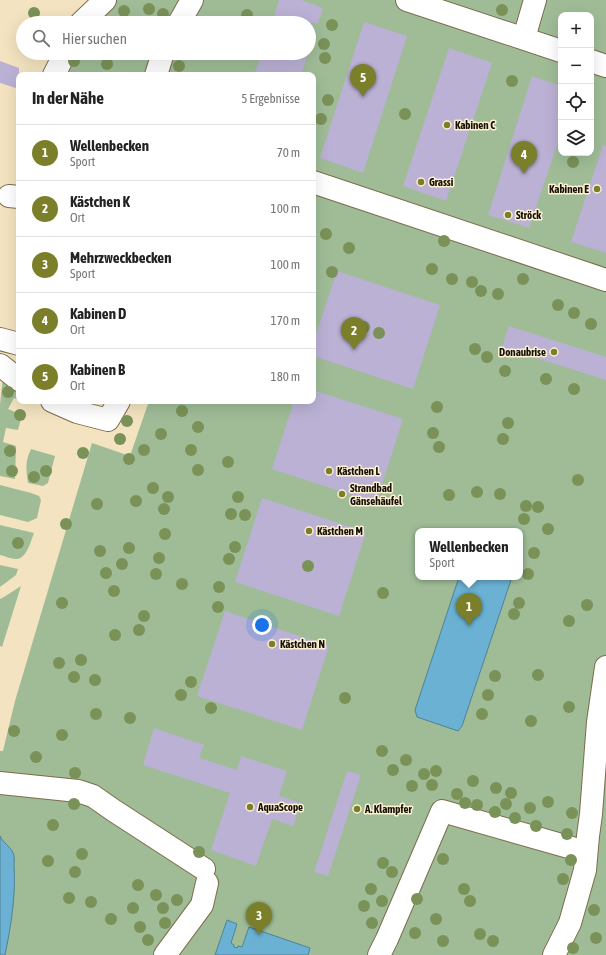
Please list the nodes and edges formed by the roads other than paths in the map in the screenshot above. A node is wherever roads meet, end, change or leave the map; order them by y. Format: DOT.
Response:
graph roads {
  1 [pos="105,0"];
  2 [pos="192,0"];
  3 [pos="406,0"];
  4 [pos="535,0"];
  5 [pos="89,16"];
  6 [pos="183,16"];
  7 [pos="524,38"];
  8 [pos="558,50"];
  9 [pos="62,60"];
  10 [pos="161,60"];
  11 [pos="594,62"];
  12 [pos="606,66"];
  13 [pos="56,72"];
  14 [pos="157,72"];
  15 [pos="316,183"];
  16 [pos="606,280"];
  17 [pos="0,339"];
  18 [pos="16,343"];
  19 [pos="0,365"];
  20 [pos="16,378"];
  21 [pos="59,404"];
  22 [pos="117,404"];
  23 [pos="606,668"];
  24 [pos="602,723"];
  25 [pos="0,783"];
  26 [pos="586,852"];
  27 [pos="165,955"];
  28 [pos="379,955"];
  29 [pos="554,955"];
  1 -- 5 [label="street"];
  2 -- 6 [label="street"];
  3 -- 7 [label="street"];
  4 -- 7 [label="street"];
  7 -- 8 [label="street"];
  9 -- 13 [label="street"];
  10 -- 14 [label="street"];
  11 -- 12 [label="street"];
  15 -- 16 [label="street"];
  17 -- 18 [label="street"];
  19 -- 20 [label="street"];
  21 -- 22 [label="street"];
  23 -- 24 [label="street"];
  24 -- 26 [label="street"];
  25 -- 27 [label="street"];
  26 -- 28 [label="street"];
  26 -- 29 [label="street"];
}
